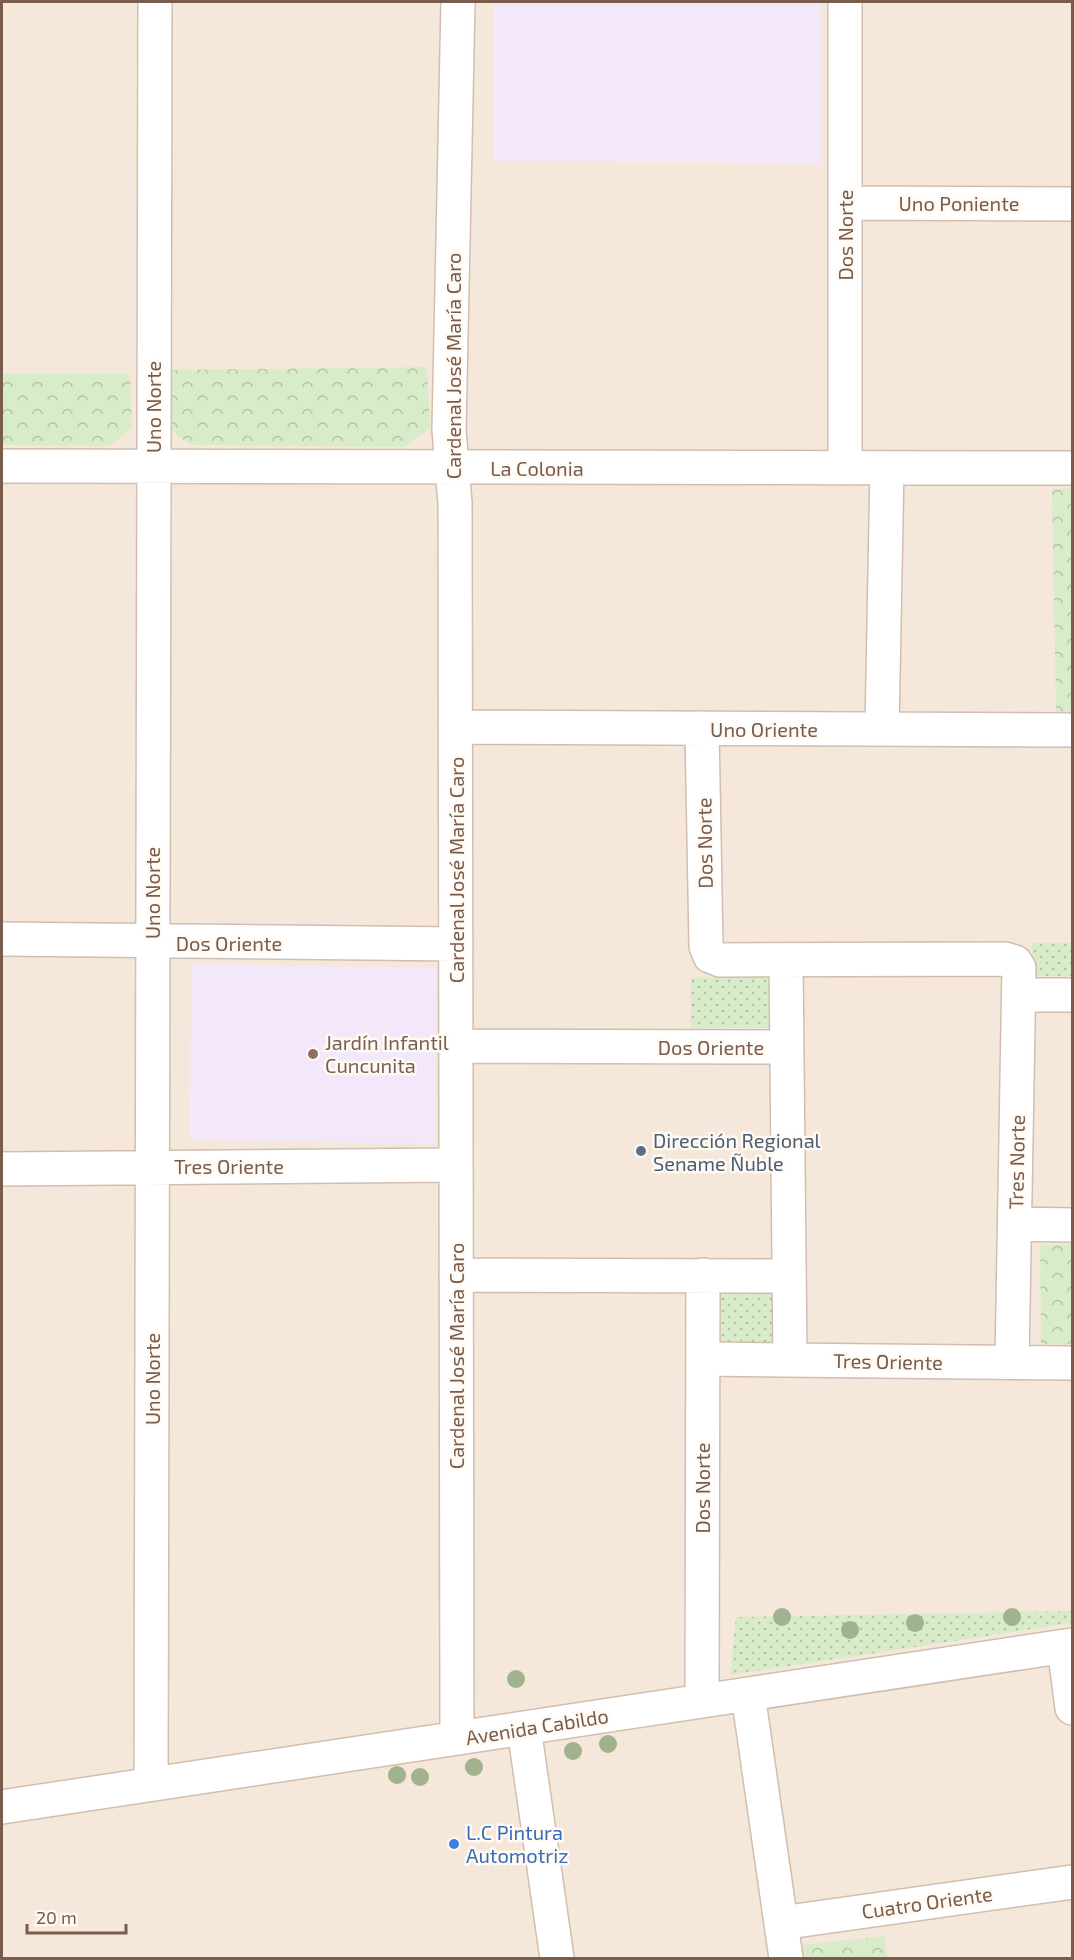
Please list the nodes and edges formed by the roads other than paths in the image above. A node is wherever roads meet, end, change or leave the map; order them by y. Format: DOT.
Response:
graph roads {
  1 [pos="155,2"];
  2 [pos="458,2"];
  3 [pos="845,2"];
  4 [pos="845,203"];
  5 [pos="1072,204"];
  6 [pos="2,466"];
  7 [pos="153,468"];
  8 [pos="452,468"];
  9 [pos="845,468"];
  10 [pos="887,468"];
  11 [pos="1072,468"];
  12 [pos="455,727"];
  13 [pos="702,728"];
  14 [pos="882,729"];
  15 [pos="1072,730"];
  16 [pos="2,939"];
  17 [pos="152,942"];
  18 [pos="456,944"];
  19 [pos="786,960"];
  20 [pos="1019,995"];
  21 [pos="1072,995"];
  22 [pos="456,1046"];
  23 [pos="787,1047"];
  24 [pos="456,1165"];
  25 [pos="152,1167"];
  26 [pos="2,1169"];
  27 [pos="1015,1224"];
  28 [pos="1072,1225"];
  29 [pos="456,1275"];
  30 [pos="703,1275"];
  31 [pos="789,1276"];
  32 [pos="703,1359"];
  33 [pos="790,1360"];
  34 [pos="1012,1362"];
  35 [pos="1072,1363"];
  36 [pos="1068,1645"];
  37 [pos="748,1694"];
  38 [pos="702,1701"];
  39 [pos="1072,1708"];
  40 [pos="524,1728"];
  41 [pos="458,1738"];
  42 [pos="151,1785"];
  43 [pos="2,1807"];
  44 [pos="1072,1882"];
  45 [pos="781,1923"];
  46 [pos="557,1959"];
  47 [pos="786,1959"];
  1 -- 7 [label="street, Uno Norte"];
  2 -- 8 [label="street, Cardenal José María Caro"];
  3 -- 4 [label="street, Dos Norte"];
  4 -- 5 [label="street, Uno Poniente"];
  4 -- 9 [label="street, Dos Norte"];
  6 -- 7 [label="street, La Colonia"];
  7 -- 8 [label="street, La Colonia"];
  7 -- 17 [label="street, Uno Norte"];
  8 -- 9 [label="street, La Colonia"];
  8 -- 12 [label="street, Cardenal José María Caro"];
  9 -- 10 [label="street, La Colonia"];
  10 -- 11 [label="street, La Colonia"];
  10 -- 14 [label="street"];
  12 -- 13 [label="street, Uno Oriente"];
  12 -- 18 [label="street, Cardenal José María Caro"];
  13 -- 14 [label="street, Uno Oriente"];
  13 -- 19 [label="street, Dos Norte"];
  14 -- 15 [label="street, Uno Oriente"];
  16 -- 17 [label="street, Dos Oriente"];
  17 -- 18 [label="street, Dos Oriente"];
  17 -- 25 [label="street, Uno Norte"];
  18 -- 22 [label="street, Cardenal José María Caro"];
  19 -- 20 [label="street, Tres Norte"];
  19 -- 23 [label="street"];
  20 -- 21 [label="street"];
  20 -- 27 [label="street, Tres Norte"];
  22 -- 23 [label="street, Dos Oriente"];
  22 -- 24 [label="street, Cardenal José María Caro"];
  23 -- 31 [label="street"];
  24 -- 25 [label="street, Tres Oriente"];
  24 -- 29 [label="street, Cardenal José María Caro"];
  25 -- 26 [label="street, Tres Oriente"];
  25 -- 42 [label="street, Uno Norte"];
  27 -- 28 [label="street"];
  27 -- 34 [label="street, Tres Norte"];
  29 -- 30 [label="street"];
  29 -- 41 [label="street, Cardenal José María Caro"];
  30 -- 31 [label="street"];
  30 -- 32 [label="street, Dos Norte"];
  31 -- 33 [label="street"];
  32 -- 33 [label="street, Tres Oriente"];
  32 -- 38 [label="street, Dos Norte"];
  33 -- 34 [label="street, Tres Oriente"];
  34 -- 35 [label="street, Tres Oriente"];
  36 -- 37 [label="street, Avenida Cabildo"];
  36 -- 39 [label="street"];
  37 -- 38 [label="street, Avenida Cabildo"];
  37 -- 45 [label="street"];
  38 -- 40 [label="street, Avenida Cabildo"];
  40 -- 41 [label="street, Avenida Cabildo"];
  40 -- 46 [label="street"];
  41 -- 42 [label="street, Avenida Cabildo"];
  42 -- 43 [label="street, Avenida Cabildo"];
  44 -- 45 [label="street, Cuatro Oriente"];
  45 -- 47 [label="street"];
}
